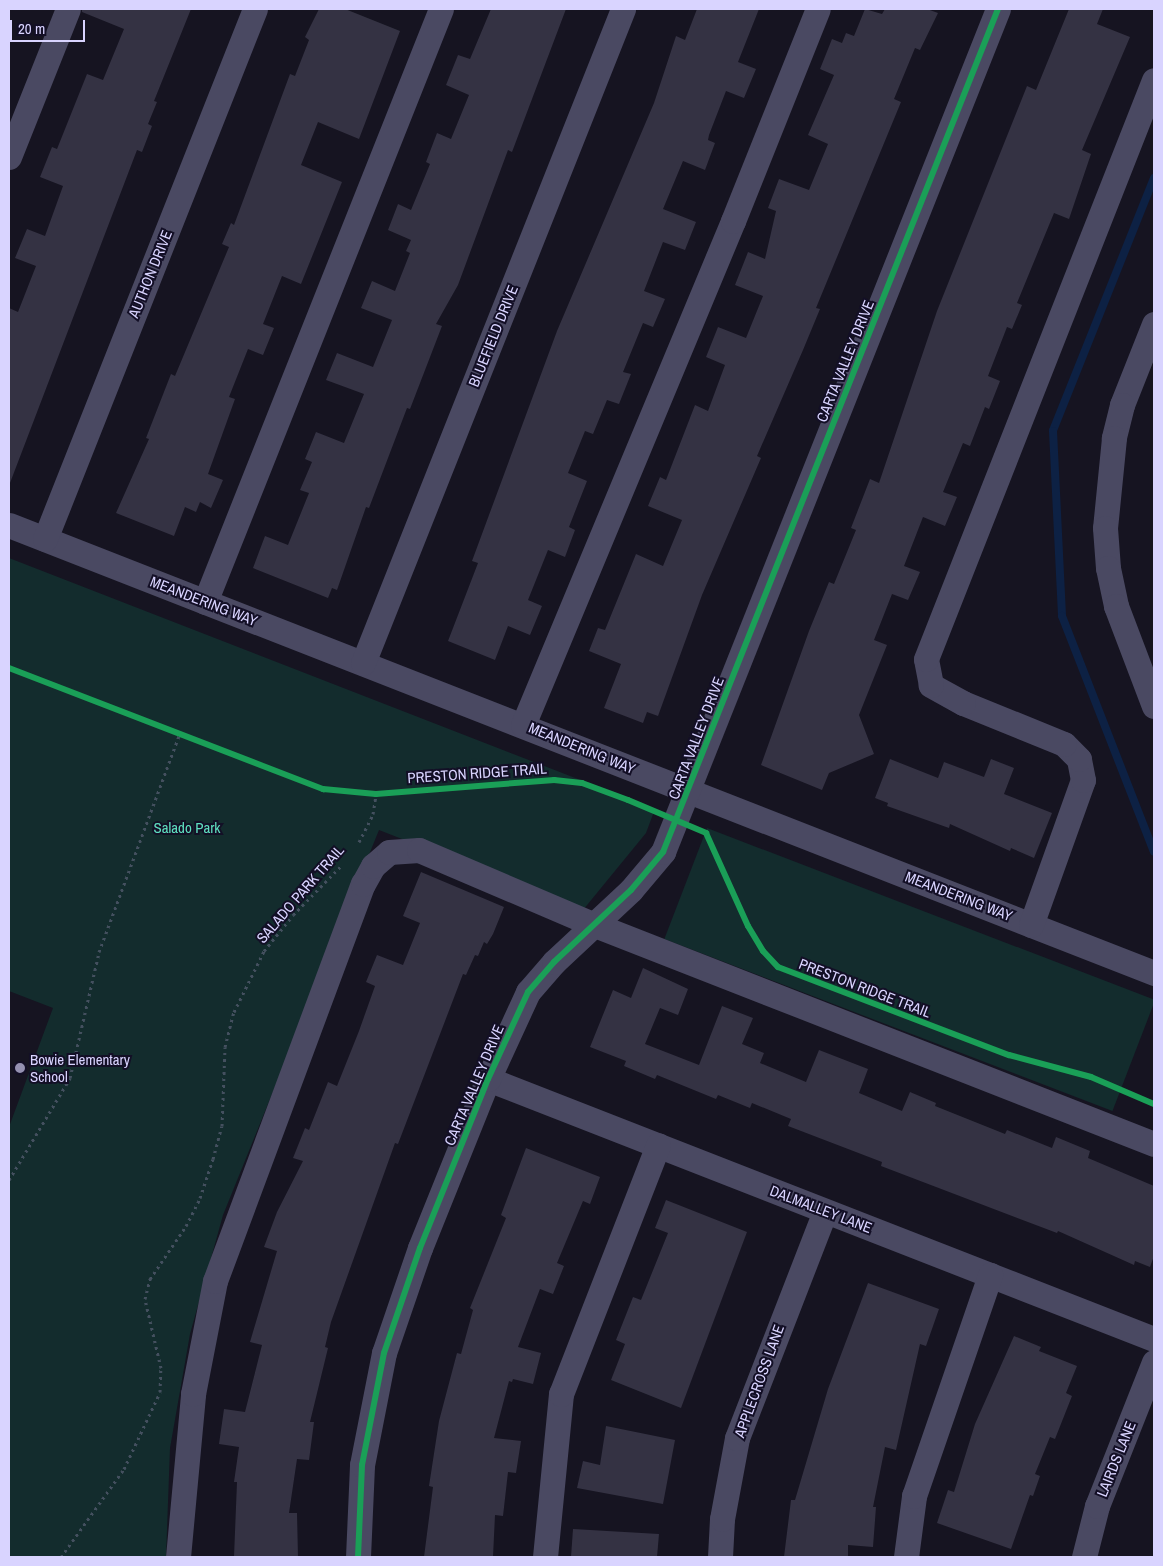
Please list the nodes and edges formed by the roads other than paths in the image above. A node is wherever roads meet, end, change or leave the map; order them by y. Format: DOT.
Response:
graph roads {
  1 [pos="68,9"];
  2 [pos="255,9"];
  3 [pos="441,9"];
  4 [pos="623,9"];
  5 [pos="818,9"];
  6 [pos="998,9"];
  7 [pos="1154,80"];
  8 [pos="9,157"];
  9 [pos="1154,324"];
  10 [pos="9,525"];
  11 [pos="45,539"];
  12 [pos="205,602"];
  13 [pos="363,664"];
  14 [pos="1154,706"];
  15 [pos="523,725"];
  16 [pos="689,791"];
  17 [pos="1031,924"];
  18 [pos="595,925"];
  19 [pos="1154,972"];
  20 [pos="488,1079"];
  21 [pos="1154,1144"];
  22 [pos="658,1145"];
  23 [pos="825,1211"];
  24 [pos="990,1275"];
  25 [pos="1154,1339"];
  26 [pos="1154,1362"];
  27 [pos="178,1557"];
  28 [pos="358,1557"];
  29 [pos="545,1557"];
  30 [pos="720,1557"];
  31 [pos="906,1557"];
  32 [pos="1084,1557"];
  1 -- 8 [label="street"];
  2 -- 11 [label="street, AUTHON DRIVE"];
  3 -- 12 [label="street"];
  4 -- 13 [label="street, BLUEFIELD DRIVE"];
  5 -- 15 [label="street"];
  6 -- 16 [label="street, CARTA VALLEY DRIVE"];
  7 -- 17 [label="street"];
  9 -- 14 [label="street"];
  10 -- 11 [label="street, MEANDERING WAY"];
  11 -- 12 [label="street, MEANDERING WAY"];
  12 -- 13 [label="street, MEANDERING WAY"];
  13 -- 15 [label="street, MEANDERING WAY"];
  15 -- 16 [label="street, MEANDERING WAY"];
  16 -- 17 [label="street, MEANDERING WAY"];
  16 -- 18 [label="street, CARTA VALLEY DRIVE"];
  17 -- 19 [label="street, MEANDERING WAY"];
  18 -- 20 [label="street, CARTA VALLEY DRIVE"];
  18 -- 21 [label="street"];
  18 -- 27 [label="street"];
  20 -- 22 [label="street, DALMALLEY LANE"];
  20 -- 28 [label="street, CARTA VALLEY DRIVE"];
  22 -- 23 [label="street, DALMALLEY LANE"];
  22 -- 29 [label="street"];
  23 -- 24 [label="street, DALMALLEY LANE"];
  23 -- 30 [label="street, APPLECROSS LANE"];
  24 -- 25 [label="street, DALMALLEY LANE"];
  24 -- 31 [label="street"];
  26 -- 32 [label="street, LAIRDS LANE"];
}
